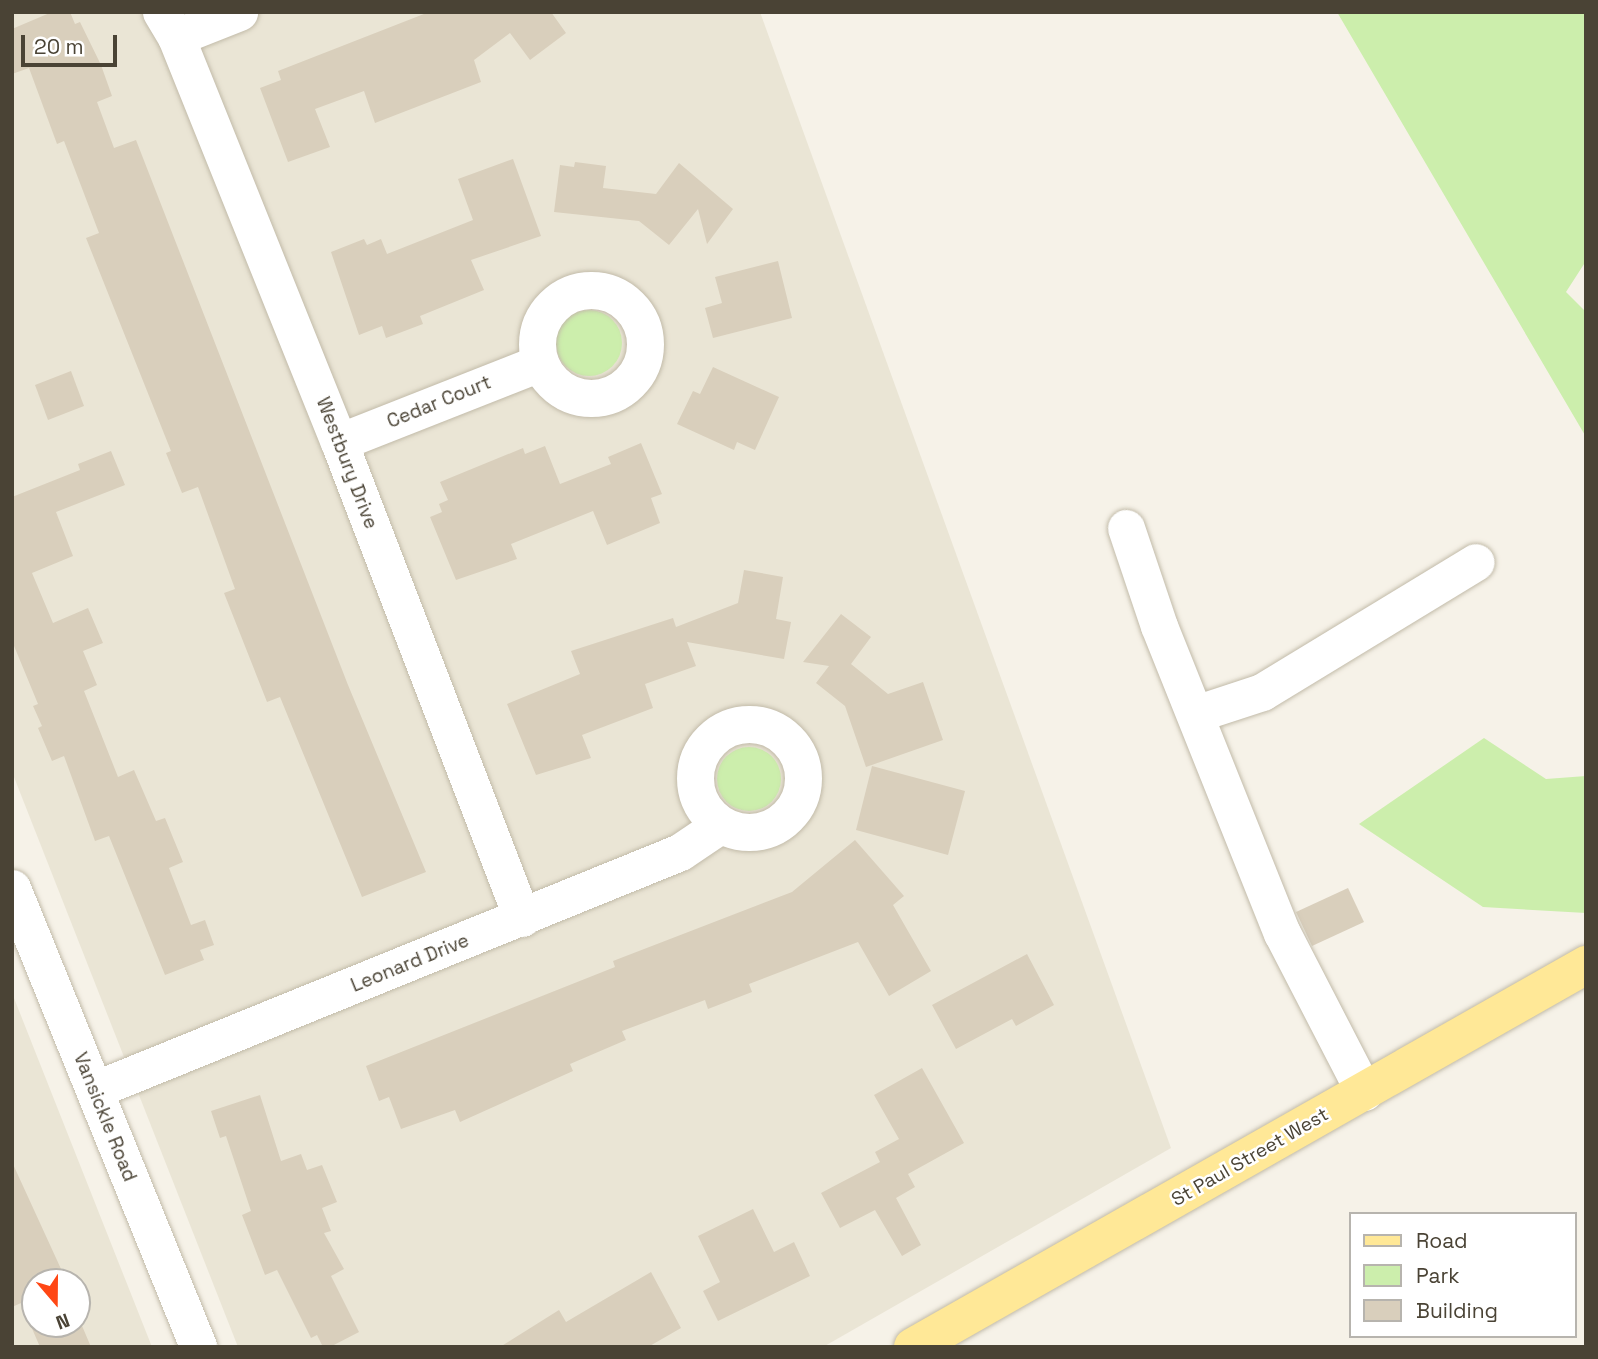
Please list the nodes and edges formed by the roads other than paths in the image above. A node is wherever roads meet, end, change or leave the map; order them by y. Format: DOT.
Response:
graph roads {
  1 [pos="239,12"];
  2 [pos="168,25"];
  3 [pos="540,363"];
  4 [pos="339,442"];
  5 [pos="1126,528"];
  6 [pos="1476,562"];
  7 [pos="1195,714"];
  8 [pos="720,825"];
  9 [pos="12,888"];
  10 [pos="522,918"];
  11 [pos="1586,965"];
  12 [pos="94,1090"];
  13 [pos="1364,1092"];
  14 [pos="198,1347"];
  15 [pos="913,1347"];
  1 -- 2 [label="street"];
  2 -- 4 [label="street, Westbury Drive"];
  3 -- 4 [label="street, Cedar Court"];
  4 -- 10 [label="street, Westbury Drive"];
  5 -- 7 [label="street"];
  6 -- 7 [label="street"];
  7 -- 13 [label="street"];
  8 -- 10 [label="street, Leonard Drive"];
  9 -- 12 [label="street, Vansickle Road"];
  10 -- 12 [label="street, Leonard Drive"];
  11 -- 13 [label="main road, St Paul Street West"];
  12 -- 14 [label="street, Vansickle Road"];
  13 -- 15 [label="main road, St Paul Street West"];
}
